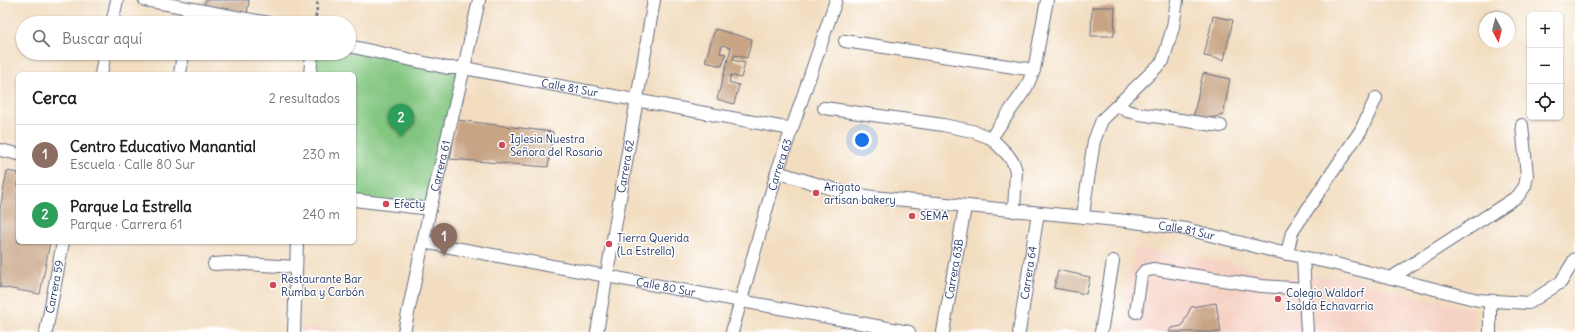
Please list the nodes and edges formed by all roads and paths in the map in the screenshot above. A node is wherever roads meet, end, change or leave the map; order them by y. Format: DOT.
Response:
graph roads {
  1 [pos="117,0"];
  2 [pos="145,0"];
  3 [pos="318,0"];
  4 [pos="479,0"];
  5 [pos="654,0"];
  6 [pos="836,0"];
  7 [pos="1047,0"];
  8 [pos="1177,0"];
  9 [pos="191,8"];
  10 [pos="114,16"];
  11 [pos="190,16"];
  12 [pos="233,16"];
  13 [pos="316,16"];
  14 [pos="845,41"];
  15 [pos="356,48"];
  16 [pos="104,60"];
  17 [pos="182,60"];
  18 [pos="311,60"];
  19 [pos="464,68"];
  20 [pos="1034,70"];
  21 [pos="101,72"];
  22 [pos="180,72"];
  23 [pos="310,72"];
  24 [pos="1376,98"];
  25 [pos="637,100"];
  26 [pos="1118,105"];
  27 [pos="824,108"];
  28 [pos="1522,125"];
  29 [pos="1221,126"];
  30 [pos="791,130"];
  31 [pos="991,138"];
  32 [pos="0,150"];
  33 [pos="16,154"];
  34 [pos="777,172"];
  35 [pos="356,200"];
  36 [pos="966,207"];
  37 [pos="430,208"];
  38 [pos="1014,211"];
  39 [pos="1038,213"];
  40 [pos="1083,218"];
  41 [pos="423,242"];
  42 [pos="63,244"];
  43 [pos="297,244"];
  44 [pos="1287,254"];
  45 [pos="1303,257"];
  46 [pos="1575,259"];
  47 [pos="1113,261"];
  48 [pos="214,264"];
  49 [pos="296,267"];
  50 [pos="606,276"];
  51 [pos="1391,278"];
  52 [pos="1305,289"];
  53 [pos="740,301"];
  54 [pos="1490,301"];
  55 [pos="1136,312"];
  56 [pos="894,331"];
  57 [pos="46,332"];
  58 [pos="294,332"];
  59 [pos="404,332"];
  60 [pos="596,332"];
  61 [pos="732,332"];
  62 [pos="909,332"];
  63 [pos="943,332"];
  64 [pos="1019,332"];
  65 [pos="1101,332"];
  66 [pos="1307,332"];
  67 [pos="1490,332"];
  1 -- 10 [label="street"];
  2 -- 9 [label="street"];
  3 -- 13 [label="path"];
  4 -- 19 [label="street, Carrera 61"];
  5 -- 25 [label="street, Carrera 62"];
  6 -- 30 [label="street, Carrera 63"];
  7 -- 20 [label="street"];
  8 -- 26 [label="street"];
  9 -- 11 [label="street"];
  9 -- 12 [label="street"];
  14 -- 20 [label="street"];
  15 -- 19 [label="street, Calle 81 Sur"];
  16 -- 21 [label="street"];
  17 -- 22 [label="street"];
  18 -- 23 [label="street"];
  19 -- 25 [label="street, Calle 81 Sur"];
  19 -- 37 [label="street, Carrera 61"];
  20 -- 31 [label="street"];
  24 -- 44 [label="street"];
  25 -- 30 [label="street, Calle 81 Sur"];
  25 -- 50 [label="street, Carrera 62"];
  26 -- 29 [label="street"];
  26 -- 40 [label="street"];
  27 -- 31 [label="street"];
  28 -- 51 [label="street"];
  30 -- 34 [label="street, Carrera 63"];
  31 -- 38 [label="street"];
  32 -- 33 [label="street"];
  34 -- 36 [label="street, Calle 81 Sur"];
  34 -- 53 [label="street, Carrera 63"];
  35 -- 37 [label="street"];
  36 -- 38 [label="street, Calle 81 Sur"];
  36 -- 63 [label="street, Carrera 63B"];
  37 -- 41 [label="street, Carrera 61"];
  38 -- 39 [label="street, Calle 81 Sur"];
  39 -- 40 [label="street, Calle 81 Sur"];
  39 -- 64 [label="street, Carrera 64"];
  40 -- 44 [label="street, Calle 81 Sur"];
  41 -- 50 [label="street, Calle 80 Sur"];
  41 -- 59 [label="street, Carrera 61"];
  42 -- 57 [label="street, Carrera 59"];
  43 -- 49 [label="street"];
  44 -- 45 [label="street, Calle 81 Sur"];
  45 -- 51 [label="street, Calle 81 Sur"];
  45 -- 52 [label="street"];
  46 -- 54 [label="street, Calle 81 Sur"];
  47 -- 65 [label="street"];
  48 -- 49 [label="street"];
  49 -- 58 [label="street"];
  50 -- 53 [label="street, Calle 80 Sur"];
  50 -- 60 [label="street, Carrera 62"];
  51 -- 54 [label="street, Calle 81 Sur"];
  52 -- 55 [label="street"];
  52 -- 66 [label="street"];
  53 -- 56 [label="street, Calle 80 Sur"];
  53 -- 61 [label="street, Carrera 63"];
  54 -- 67 [label="street"];
  56 -- 62 [label="street, Calle 80 Sur"];
}
